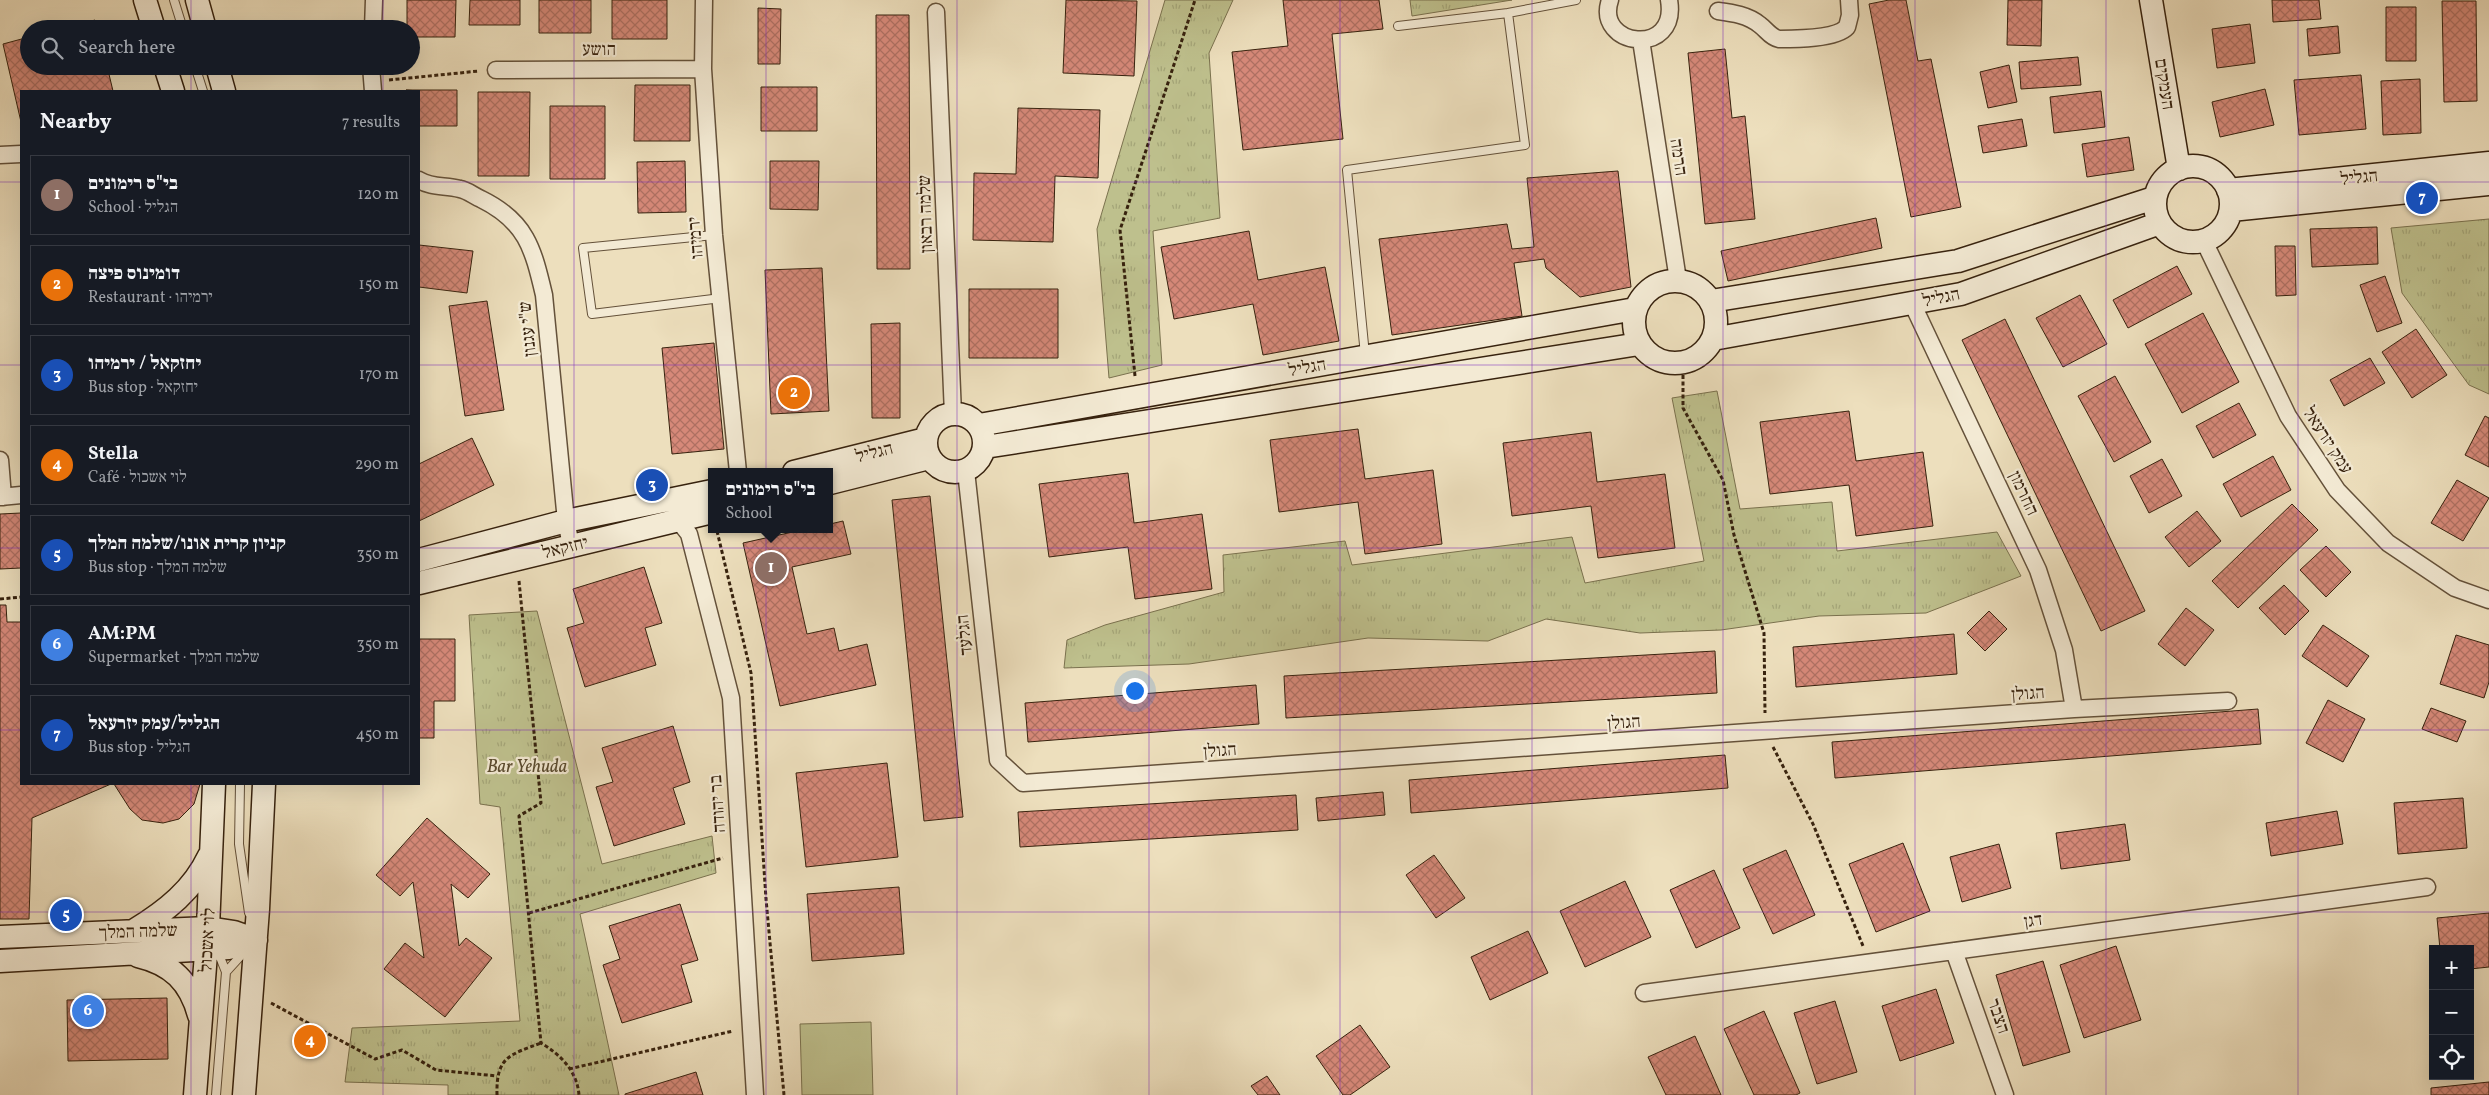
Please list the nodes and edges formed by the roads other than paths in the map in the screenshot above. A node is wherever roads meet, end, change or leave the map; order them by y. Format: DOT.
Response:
graph roads {
  1 [pos="145,0"];
  2 [pos="174,0"];
  3 [pos="196,0"];
  4 [pos="374,0"];
  5 [pos="704,0"];
  6 [pos="1576,0"];
  7 [pos="1610,0"];
  8 [pos="1669,0"];
  9 [pos="1849,0"];
  10 [pos="2151,0"];
  11 [pos="936,9"];
  12 [pos="1718,11"];
  13 [pos="1508,13"];
  14 [pos="151,20"];
  15 [pos="180,20"];
  16 [pos="202,20"];
  17 [pos="373,20"];
  18 [pos="1398,26"];
  19 [pos="1641,40"];
  20 [pos="703,69"];
  21 [pos="496,70"];
  22 [pos="168,75"];
  23 [pos="198,75"];
  24 [pos="220,75"];
  25 [pos="173,90"];
  26 [pos="203,90"];
  27 [pos="224,90"];
  28 [pos="20,154"];
  29 [pos="0,155"];
  30 [pos="2489,164"];
  31 [pos="2180,168"];
  32 [pos="420,181"];
  33 [pos="2489,184"];
  34 [pos="2154,198"];
  35 [pos="2230,200"];
  36 [pos="2160,223"];
  37 [pos="714,235"];
  38 [pos="2204,241"];
  39 [pos="1678,280"];
  40 [pos="721,298"];
  41 [pos="1712,301"];
  42 [pos="1912,303"];
  43 [pos="1635,309"];
  44 [pos="1713,339"];
  45 [pos="1640,344"];
  46 [pos="1366,356"];
  47 [pos="953,414"];
  48 [pos="979,425"];
  49 [pos="985,447"];
  50 [pos="928,448"];
  51 [pos="0,460"];
  52 [pos="738,468"];
  53 [pos="816,468"];
  54 [pos="966,470"];
  55 [pos="833,482"];
  56 [pos="708,492"];
  57 [pos="20,495"];
  58 [pos="1,497"];
  59 [pos="708,513"];
  60 [pos="566,520"];
  61 [pos="678,520"];
  62 [pos="571,545"];
  63 [pos="420,560"];
  64 [pos="420,583"];
  65 [pos="2489,600"];
  66 [pos="2228,701"];
  67 [pos="2074,709"];
  68 [pos="1023,783"];
  69 [pos="214,785"];
  70 [pos="240,785"];
  71 [pos="264,785"];
  72 [pos="211,851"];
  73 [pos="2427,887"];
  74 [pos="134,930"];
  75 [pos="0,937"];
  76 [pos="256,940"];
  77 [pos="210,942"];
  78 [pos="1954,951"];
  79 [pos="125,953"];
  80 [pos="0,961"];
  81 [pos="226,972"];
  82 [pos="1644,993"];
  83 [pos="201,1026"];
  84 [pos="195,1095"];
  85 [pos="216,1095"];
  86 [pos="244,1095"];
  87 [pos="755,1095"];
  88 [pos="2005,1095"];
  1 -- 14 [label="street"];
  2 -- 15 [label="lane"];
  3 -- 16 [label="street"];
  4 -- 17 [label="street"];
  5 -- 20 [label="street, ירמיהו"];
  6 -- 13 [label="lane"];
  7 -- 19 [label="street"];
  8 -- 19 [label="street"];
  9 -- 12 [label="street"];
  10 -- 31 [label="street, העמקים"];
  11 -- 47 [label="street, שלמה רבאון"];
  13 -- 18 [label="lane"];
  13 -- 46 [label="lane"];
  19 -- 39 [label="street, הרמה"];
  20 -- 21 [label="street, הושע"];
  20 -- 37 [label="street, ירמיהו"];
  22 -- 25 [label="street"];
  23 -- 26 [label="lane"];
  24 -- 27 [label="street"];
  28 -- 29 [label="street"];
  30 -- 35 [label="street, הגליל"];
  31 -- 34 [label="street"];
  31 -- 35 [label="street"];
  32 -- 60 [label="street, ש\"י עגנון"];
  33 -- 35 [label="street, הגליל"];
  34 -- 36 [label="street"];
  34 -- 41 [label="street, הגליל"];
  35 -- 38 [label="street"];
  36 -- 38 [label="street"];
  36 -- 42 [label="street, הגליל"];
  37 -- 40 [label="street, ירמיהו"];
  37 -- 40 [label="lane"];
  38 -- 65 [label="street, עמק יזרעאל"];
  39 -- 41 [label="street"];
  39 -- 43 [label="street"];
  40 -- 52 [label="street, ירמיהו"];
  41 -- 44 [label="street"];
  42 -- 44 [label="street, הגליל"];
  42 -- 67 [label="street, החרמון"];
  43 -- 45 [label="street"];
  43 -- 46 [label="street, הגליל"];
  44 -- 45 [label="street"];
  45 -- 49 [label="street, הגליל"];
  46 -- 48 [label="street, הגליל"];
  47 -- 48 [label="street"];
  47 -- 50 [label="street"];
  48 -- 49 [label="street"];
  49 -- 54 [label="street"];
  50 -- 53 [label="street, הגליל"];
  50 -- 54 [label="street"];
  50 -- 55 [label="street, הגליל"];
  51 -- 58 [label="street"];
  54 -- 68 [label="street, הגלעד"];
  56 -- 60 [label="street, יחזקאל"];
  57 -- 58 [label="street"];
  59 -- 61 [label="street, יחזקאל"];
  60 -- 62 [label="street, ש\"י עגנון"];
  60 -- 63 [label="street, יחזקאל"];
  61 -- 62 [label="street, יחזקאל"];
  61 -- 87 [label="street, בר יהודה"];
  62 -- 64 [label="street, יחזקאל"];
  66 -- 67 [label="street, הגולן"];
  67 -- 68 [label="street, הגולן"];
  69 -- 72 [label="street, לוי אשכול"];
  70 -- 76 [label="lane"];
  71 -- 76 [label="street"];
  72 -- 74 [label="street"];
  72 -- 77 [label="street, לוי אשכול"];
  73 -- 78 [label="street, דגן"];
  74 -- 75 [label="street, שלמה המלך"];
  74 -- 77 [label="street, שלמה המלך"];
  76 -- 77 [label="street, שלמה המלך"];
  76 -- 81 [label="lane"];
  76 -- 86 [label="street"];
  77 -- 79 [label="street, שלמה המלך"];
  77 -- 81 [label="lane"];
  77 -- 83 [label="street, לוי אשכול"];
  78 -- 82 [label="street, דגן"];
  78 -- 88 [label="street, הצבר"];
  79 -- 80 [label="street, שלמה המלך"];
  79 -- 83 [label="street"];
  81 -- 85 [label="lane"];
  83 -- 84 [label="street, לוי אשכול"];
}
